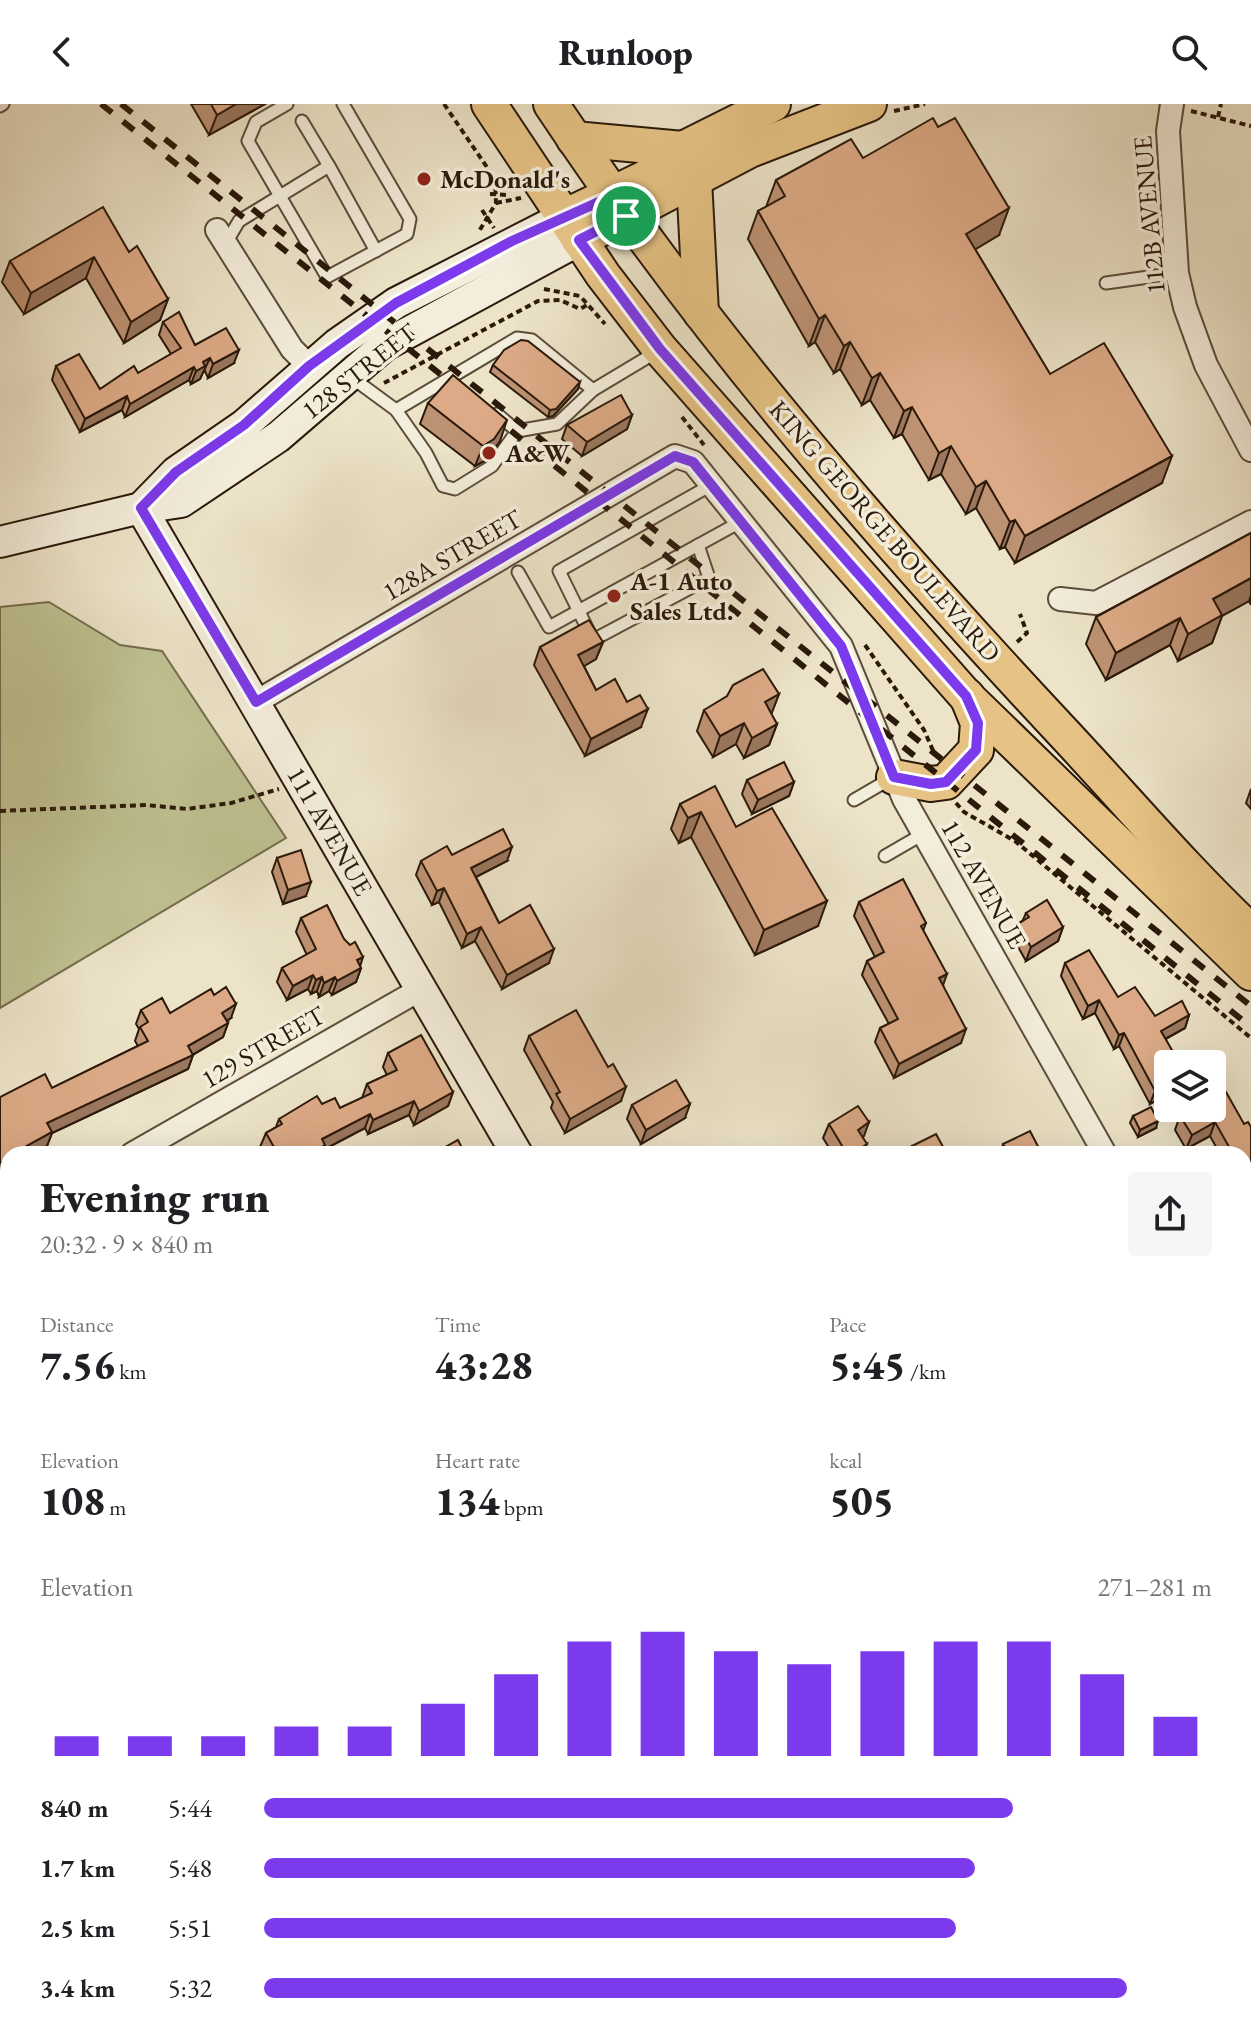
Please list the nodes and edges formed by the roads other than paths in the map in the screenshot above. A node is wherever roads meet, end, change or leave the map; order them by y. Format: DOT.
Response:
graph roads {
  1 [pos="287,104"];
  2 [pos="343,104"];
  3 [pos="489,104"];
  4 [pos="551,104"];
  5 [pos="773,104"];
  6 [pos="869,104"];
  7 [pos="1172,104"];
  8 [pos="302,121"];
  9 [pos="574,139"];
  10 [pos="689,164"];
  11 [pos="329,166"];
  12 [pos="279,195"];
  13 [pos="619,206"];
  14 [pos="572,229"];
  15 [pos="221,236"];
  16 [pos="376,251"];
  17 [pos="1177,273"];
  18 [pos="1106,283"];
  19 [pos="701,313"];
  20 [pos="660,349"];
  21 [pos="309,366"];
  22 [pos="454,377"];
  23 [pos="359,383"];
  24 [pos="464,386"];
  25 [pos="593,390"];
  26 [pos="485,404"];
  27 [pos="396,410"];
  28 [pos="517,431"];
  29 [pos="1251,450"];
  30 [pos="675,456"];
  31 [pos="714,484"];
  32 [pos="141,508"];
  33 [pos="742,521"];
  34 [pos="1251,522"];
  35 [pos="0,542"];
  36 [pos="698,545"];
  37 [pos="518,572"];
  38 [pos="1060,599"];
  39 [pos="579,611"];
  40 [pos="966,696"];
  41 [pos="256,702"];
  42 [pos="894,777"];
  43 [pos="854,800"];
  44 [pos="923,834"];
  45 [pos="885,856"];
  46 [pos="1251,932"];
  47 [pos="1251,973"];
  48 [pos="421,989"];
  49 [pos="146,1146"];
  50 [pos="512,1146"];
  51 [pos="1100,1146"];
  1 -- 12 [label="lane"];
  2 -- 16 [label="lane"];
  3 -- 14 [label="main road, KING GEORGE BOULEVARD"];
  4 -- 9 [label="main road, KING GEORGE BOULEVARD"];
  5 -- 10 [label="main road"];
  6 -- 10 [label="main road"];
  7 -- 17 [label="street, 112B AVENUE"];
  8 -- 11 [label="lane"];
  9 -- 10 [label="main road"];
  9 -- 13 [label="main road, KING GEORGE BOULEVARD"];
  10 -- 13 [label="main road, 128 STREET"];
  10 -- 19 [label="main road"];
  11 -- 12 [label="lane"];
  11 -- 16 [label="lane"];
  12 -- 15 [label="lane"];
  12 -- 16 [label="lane"];
  13 -- 14 [label="main road, 128 STREET"];
  13 -- 19 [label="main road, KING GEORGE BOULEVARD"];
  14 -- 20 [label="main road, KING GEORGE BOULEVARD"];
  14 -- 21 [label="main road, 128 STREET"];
  14 -- 23 [label="main road, 128 STREET"];
  15 -- 21 [label="street"];
  17 -- 18 [label="lane"];
  17 -- 29 [label="street, 112B AVENUE"];
  19 -- 46 [label="main road, KING GEORGE BOULEVARD"];
  20 -- 25 [label="lane"];
  20 -- 40 [label="main road, KING GEORGE BOULEVARD"];
  21 -- 32 [label="main road, 128 STREET"];
  22 -- 24 [label="lane"];
  22 -- 25 [label="lane"];
  22 -- 27 [label="lane"];
  23 -- 27 [label="lane"];
  23 -- 32 [label="main road, 128 STREET"];
  25 -- 28 [label="lane"];
  26 -- 28 [label="lane"];
  27 -- 28 [label="lane"];
  30 -- 31 [label="street, 112 AVENUE"];
  30 -- 41 [label="street, 128A STREET"];
  31 -- 33 [label="street, 112 AVENUE"];
  31 -- 39 [label="lane"];
  32 -- 35 [label="main road, 128 STREET"];
  32 -- 41 [label="main road, 111 AVENUE"];
  33 -- 36 [label="lane"];
  33 -- 42 [label="street, 112 AVENUE"];
  34 -- 38 [label="street"];
  36 -- 39 [label="lane"];
  36 -- 39 [label="lane"];
  37 -- 39 [label="lane"];
  40 -- 42 [label="main road"];
  40 -- 47 [label="main road, KING GEORGE BOULEVARD"];
  41 -- 48 [label="main road, 111 AVENUE"];
  42 -- 43 [label="lane"];
  42 -- 44 [label="street, 112 AVENUE"];
  44 -- 45 [label="lane"];
  44 -- 51 [label="street, 112 AVENUE"];
  48 -- 49 [label="street, 129 STREET"];
  48 -- 50 [label="main road, 111 AVENUE"];
}
